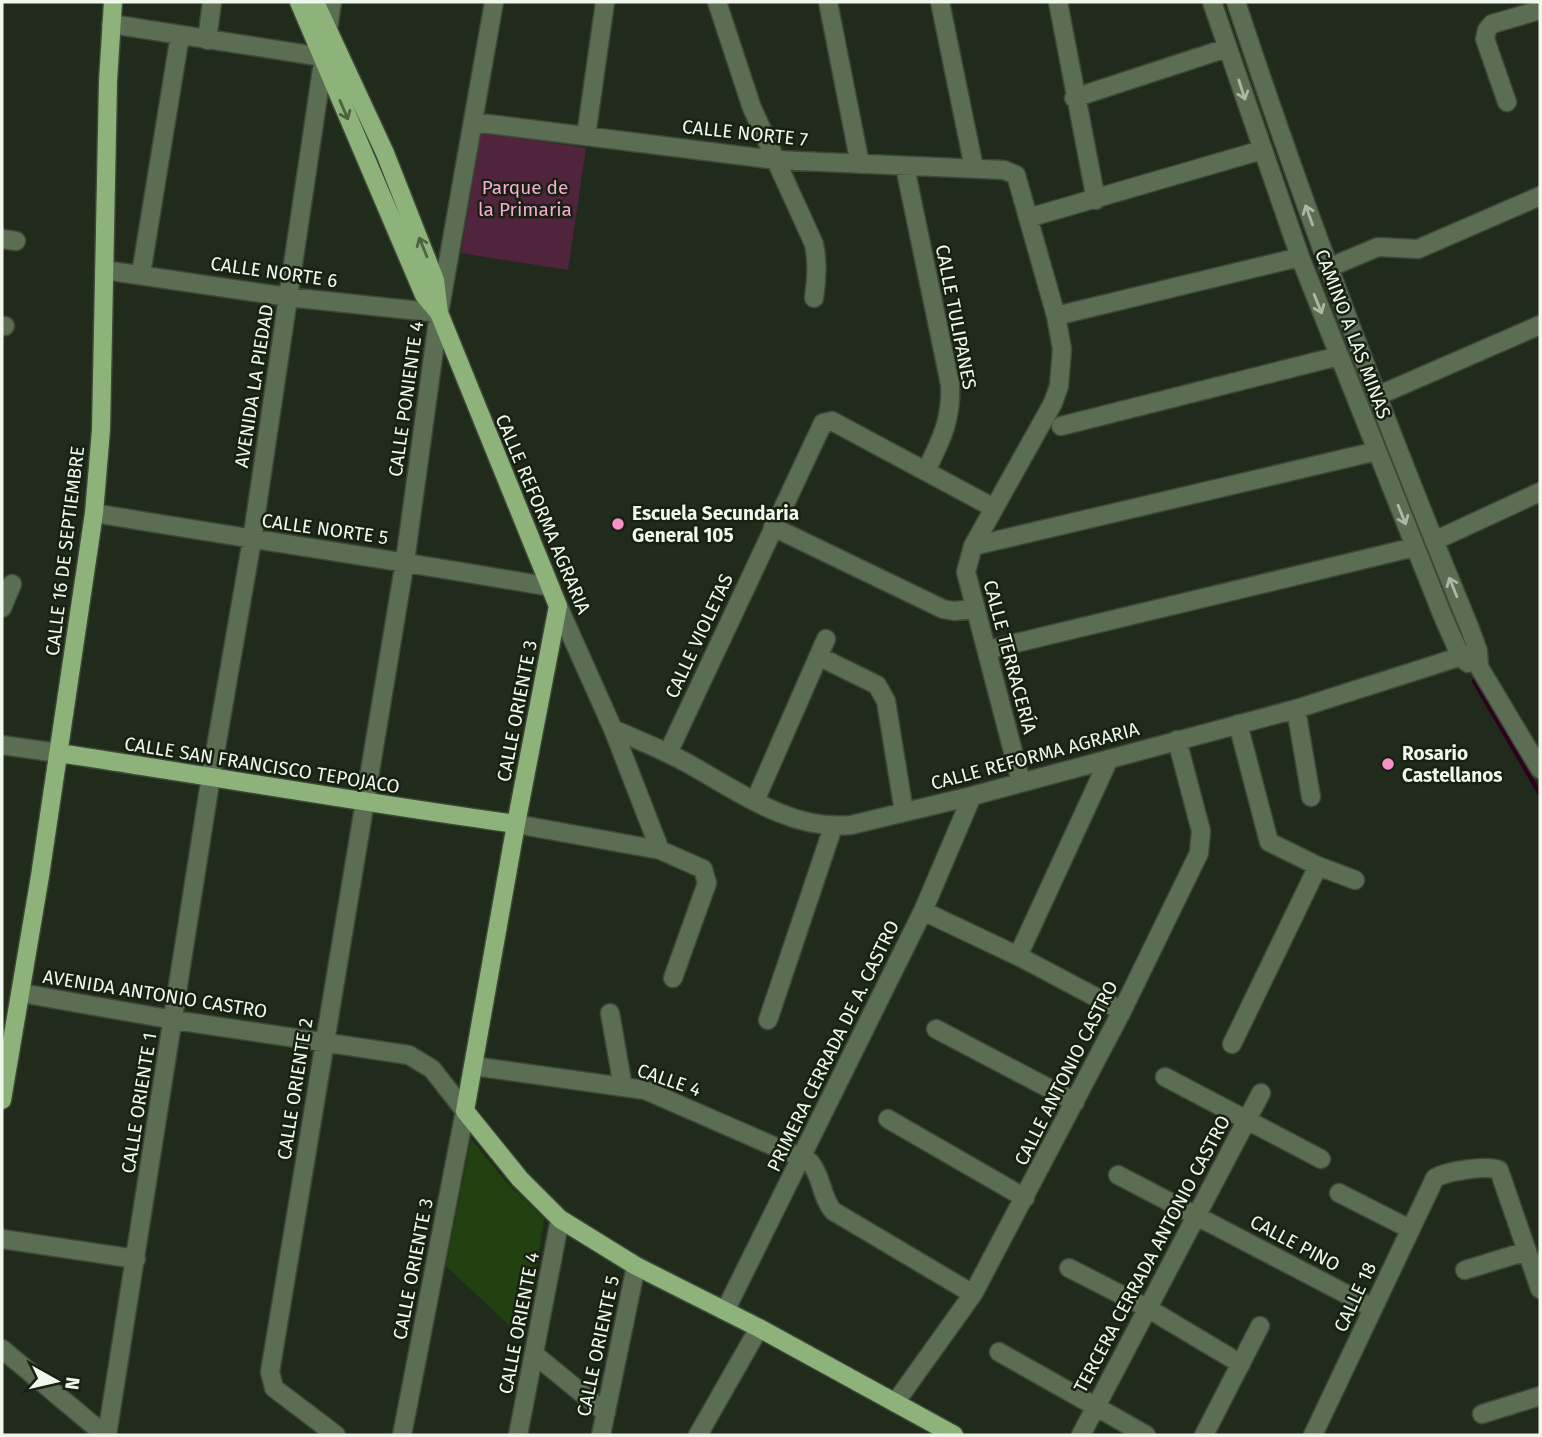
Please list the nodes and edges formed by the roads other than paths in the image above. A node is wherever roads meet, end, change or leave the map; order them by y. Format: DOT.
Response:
graph roads {
  1 [pos="113,2"];
  2 [pos="212,2"];
  3 [pos="299,2"];
  4 [pos="315,2"];
  5 [pos="332,2"];
  6 [pos="494,2"];
  7 [pos="605,2"];
  8 [pos="717,2"];
  9 [pos="828,2"];
  10 [pos="940,2"];
  11 [pos="1058,2"];
  12 [pos="1212,2"];
  13 [pos="1236,2"];
  14 [pos="1537,12"];
  15 [pos="111,24"];
  16 [pos="327,31"];
  17 [pos="180,35"];
  18 [pos="207,40"];
  19 [pos="1227,48"];
  20 [pos="323,58"];
  21 [pos="1074,98"];
  22 [pos="1507,102"];
  23 [pos="473,122"];
  24 [pos="586,135"];
  25 [pos="1262,150"];
  26 [pos="776,160"];
  27 [pos="860,164"];
  28 [pos="905,167"];
  29 [pos="974,168"];
  30 [pos="1013,172"];
  31 [pos="1540,196"];
  32 [pos="1096,200"];
  33 [pos="1028,218"];
  34 [pos="1300,257"];
  35 [pos="1328,268"];
  36 [pos="104,270"];
  37 [pos="141,274"];
  38 [pos="289,297"];
  39 [pos="814,298"];
  40 [pos="439,313"];
  41 [pos="1056,316"];
  42 [pos="1540,325"];
  43 [pos="1339,356"];
  44 [pos="1377,396"];
  45 [pos="1061,426"];
  46 [pos="1377,452"];
  47 [pos="926,471"];
  48 [pos="1540,493"];
  49 [pos="995,508"];
  50 [pos="94,513"];
  51 [pos="774,527"];
  52 [pos="252,540"];
  53 [pos="1434,541"];
  54 [pos="973,545"];
  55 [pos="1415,547"];
  56 [pos="405,561"];
  57 [pos="12,584"];
  58 [pos="550,587"];
  59 [pos="558,607"];
  60 [pos="2,608"];
  61 [pos="974,609"];
  62 [pos="827,639"];
  63 [pos="987,650"];
  64 [pos="820,657"];
  65 [pos="1473,658"];
  66 [pos="1296,709"];
  67 [pos="1238,724"];
  68 [pos="613,729"];
  69 [pos="1177,740"];
  70 [pos="2,745"];
  71 [pos="668,753"];
  72 [pos="58,754"];
  73 [pos="1109,760"];
  74 [pos="1540,769"];
  75 [pos="211,776"];
  76 [pos="1021,782"];
  77 [pos="972,796"];
  78 [pos="1311,797"];
  79 [pos="755,801"];
  80 [pos="365,804"];
  81 [pos="904,812"];
  82 [pos="516,824"];
  83 [pos="833,827"];
  84 [pos="660,850"];
  85 [pos="1318,866"];
  86 [pos="1356,880"];
  87 [pos="923,911"];
  88 [pos="1018,956"];
  89 [pos="673,978"];
  90 [pos="21,993"];
  91 [pos="1122,1011"];
  92 [pos="611,1013"];
  93 [pos="174,1020"];
  94 [pos="768,1020"];
  95 [pos="936,1029"];
  96 [pos="324,1042"];
  97 [pos="1232,1044"];
  98 [pos="473,1066"];
  99 [pos="1165,1077"];
  100 [pos="623,1087"];
  101 [pos="1261,1093"];
  102 [pos="2,1100"];
  103 [pos="1075,1102"];
  104 [pos="465,1111"];
  105 [pos="888,1119"];
  106 [pos="1246,1121"];
  107 [pos="801,1159"];
  108 [pos="1321,1159"];
  109 [pos="1118,1175"];
  110 [pos="1339,1193"];
  111 [pos="1025,1198"];
  112 [pos="1198,1215"];
  113 [pos="560,1219"];
  114 [pos="1410,1229"];
  115 [pos="2,1239"];
  116 [pos="1528,1251"];
  117 [pos="136,1259"];
  118 [pos="636,1266"];
  119 [pos="1069,1268"];
  120 [pos="1465,1270"];
  121 [pos="1540,1289"];
  122 [pos="973,1294"];
  123 [pos="1373,1308"];
  124 [pos="1149,1309"];
  125 [pos="725,1311"];
  126 [pos="1260,1326"];
  127 [pos="759,1328"];
  128 [pos="2,1349"];
  129 [pos="999,1352"];
  130 [pos="534,1354"];
  131 [pos="1241,1364"];
  132 [pos="1540,1396"];
  133 [pos="895,1403"];
  134 [pos="1096,1407"];
  135 [pos="606,1413"];
  136 [pos="1482,1414"];
  137 [pos="951,1434"];
  138 [pos="106,1435"];
  139 [pos="335,1435"];
  140 [pos="402,1435"];
  141 [pos="518,1435"];
  142 [pos="601,1435"];
  143 [pos="698,1435"];
  144 [pos="1081,1435"];
  145 [pos="1146,1435"];
  146 [pos="1204,1435"];
  147 [pos="1314,1435"];
  1 -- 15 [label="main road, CALLE 16 DE SEPTIEMBRE"];
  2 -- 18 [label="street"];
  3 -- 20 [label="main road, CALLE REFORMA AGRARIA"];
  4 -- 16 [label="main road, CALLE REFORMA AGRARIA"];
  5 -- 16 [label="street, AVENIDA LA PIEDAD"];
  6 -- 23 [label="street, CALLE PONIENTE 4"];
  7 -- 24 [label="street"];
  8 -- 26 [label="street"];
  9 -- 27 [label="street"];
  10 -- 29 [label="street"];
  11 -- 21 [label="street"];
  12 -- 19 [label="street, CAMINO A LAS MINAS"];
  35 -- 13 [label="street, CAMINO A LAS MINAS, one-way"];
  14 -- 22 [label="street"];
  15 -- 17 [label="street"];
  15 -- 36 [label="main road, CALLE 16 DE SEPTIEMBRE"];
  16 -- 20 [label="street, AVENIDA LA PIEDAD"];
  40 -- 16 [label="main road, CALLE REFORMA AGRARIA, one-way"];
  17 -- 18 [label="street"];
  17 -- 37 [label="street"];
  18 -- 20 [label="street"];
  19 -- 21 [label="street"];
  19 -- 25 [label="street, CAMINO A LAS MINAS, one-way"];
  20 -- 38 [label="street, AVENIDA LA PIEDAD"];
  20 -- 40 [label="main road, CALLE REFORMA AGRARIA, one-way"];
  21 -- 32 [label="street"];
  23 -- 24 [label="street, CALLE NORTE 7"];
  23 -- 40 [label="street, CALLE PONIENTE 4"];
  24 -- 26 [label="street, CALLE NORTE 7"];
  25 -- 32 [label="street"];
  25 -- 34 [label="street, CAMINO A LAS MINAS"];
  26 -- 27 [label="street, CALLE NORTE 7"];
  26 -- 39 [label="street"];
  27 -- 28 [label="street, CALLE NORTE 7"];
  28 -- 29 [label="street, CALLE NORTE 7"];
  28 -- 47 [label="street, CALLE TULIPANES"];
  29 -- 30 [label="street, CALLE NORTE 7"];
  30 -- 33 [label="street, CALLE TERRACERÍA"];
  31 -- 35 [label="street"];
  32 -- 33 [label="street"];
  33 -- 41 [label="street, CALLE TERRACERÍA"];
  34 -- 41 [label="street"];
  34 -- 43 [label="street, CAMINO A LAS MINAS, one-way"];
  35 -- 44 [label="street, CAMINO A LAS MINAS"];
  36 -- 37 [label="street, CALLE NORTE 6"];
  36 -- 50 [label="main road, CALLE 16 DE SEPTIEMBRE"];
  37 -- 38 [label="street, CALLE NORTE 6"];
  38 -- 40 [label="street, CALLE NORTE 6"];
  38 -- 52 [label="street, AVENIDA LA PIEDAD"];
  40 -- 56 [label="street, CALLE PONIENTE 4"];
  40 -- 58 [label="main road, CALLE REFORMA AGRARIA"];
  41 -- 49 [label="street, CALLE TERRACERÍA"];
  42 -- 44 [label="street"];
  43 -- 45 [label="street"];
  43 -- 46 [label="street, CAMINO A LAS MINAS"];
  44 -- 53 [label="street, CAMINO A LAS MINAS"];
  46 -- 54 [label="street"];
  46 -- 55 [label="street, CAMINO A LAS MINAS, one-way"];
  47 -- 49 [label="street"];
  47 -- 51 [label="street, CALLE VIOLETAS"];
  48 -- 53 [label="street"];
  49 -- 54 [label="street, CALLE TERRACERÍA"];
  50 -- 52 [label="street, CALLE NORTE 5"];
  50 -- 72 [label="main road, CALLE 16 DE SEPTIEMBRE"];
  51 -- 61 [label="street"];
  51 -- 71 [label="street, CALLE VIOLETAS"];
  52 -- 56 [label="street, CALLE NORTE 5"];
  52 -- 75 [label="street, AVENIDA LA PIEDAD"];
  65 -- 53 [label="street, CAMINO A LAS MINAS, one-way"];
  54 -- 61 [label="street, CALLE TERRACERÍA"];
  55 -- 63 [label="street"];
  55 -- 65 [label="street, CAMINO A LAS MINAS"];
  56 -- 58 [label="street, CALLE NORTE 5"];
  56 -- 80 [label="street, CALLE PONIENTE 4"];
  57 -- 60 [label="street"];
  58 -- 59 [label="main road, CALLE REFORMA AGRARIA"];
  59 -- 68 [label="street, CALLE REFORMA AGRARIA"];
  59 -- 82 [label="main road, CALLE ORIENTE 3"];
  61 -- 63 [label="street, CALLE TERRACERÍA"];
  62 -- 64 [label="street"];
  63 -- 76 [label="street, CALLE TERRACERÍA"];
  64 -- 79 [label="street"];
  64 -- 81 [label="street"];
  65 -- 66 [label="street, CALLE REFORMA AGRARIA"];
  65 -- 74 [label="street, CAMINO A LAS MINAS"];
  66 -- 67 [label="street, CALLE REFORMA AGRARIA"];
  66 -- 78 [label="street"];
  67 -- 69 [label="street, CALLE REFORMA AGRARIA"];
  67 -- 85 [label="street"];
  68 -- 71 [label="street, CALLE REFORMA AGRARIA"];
  68 -- 84 [label="street, CALLE REFORMA AGRARIA"];
  69 -- 73 [label="street, CALLE REFORMA AGRARIA"];
  69 -- 91 [label="street, CALLE ANTONIO CASTRO"];
  70 -- 72 [label="street, CALLE SAN FRANCISCO TEPOJACO"];
  71 -- 79 [label="street, CALLE REFORMA AGRARIA"];
  72 -- 75 [label="main road, CALLE SAN FRANCISCO TEPOJACO"];
  72 -- 90 [label="main road, CALLE 16 DE SEPTIEMBRE"];
  73 -- 76 [label="street, CALLE REFORMA AGRARIA"];
  73 -- 88 [label="street"];
  75 -- 80 [label="main road, CALLE SAN FRANCISCO TEPOJACO"];
  75 -- 93 [label="street, CALLE ORIENTE 1"];
  76 -- 77 [label="street, CALLE REFORMA AGRARIA"];
  77 -- 81 [label="street, CALLE REFORMA AGRARIA"];
  77 -- 87 [label="street, PRIMERA CERRADA DE A. CASTRO"];
  79 -- 83 [label="street, CALLE REFORMA AGRARIA"];
  80 -- 82 [label="main road, CALLE SAN FRANCISCO TEPOJACO"];
  80 -- 96 [label="street, CALLE ORIENTE 2"];
  81 -- 83 [label="street, CALLE REFORMA AGRARIA"];
  82 -- 84 [label="street"];
  82 -- 98 [label="main road, CALLE ORIENTE 3"];
  83 -- 94 [label="street"];
  84 -- 89 [label="street"];
  85 -- 86 [label="street"];
  85 -- 97 [label="street"];
  87 -- 88 [label="street"];
  87 -- 107 [label="street, PRIMERA CERRADA DE A. CASTRO"];
  88 -- 91 [label="street"];
  90 -- 93 [label="street, AVENIDA ANTONIO CASTRO"];
  90 -- 102 [label="main road, CALLE 16 DE SEPTIEMBRE"];
  91 -- 103 [label="street, CALLE ANTONIO CASTRO"];
  92 -- 100 [label="street"];
  93 -- 96 [label="street, AVENIDA ANTONIO CASTRO"];
  93 -- 117 [label="street, CALLE ORIENTE 1"];
  95 -- 103 [label="street"];
  96 -- 104 [label="street, AVENIDA ANTONIO CASTRO"];
  96 -- 139 [label="street, CALLE ORIENTE 2"];
  98 -- 100 [label="street, CALLE 4"];
  98 -- 104 [label="main road, CALLE ORIENTE 3"];
  99 -- 106 [label="street"];
  100 -- 107 [label="street, CALLE 4"];
  101 -- 106 [label="street, TERCERA CERRADA ANTONIO CASTRO"];
  103 -- 111 [label="street, CALLE ANTONIO CASTRO"];
  104 -- 113 [label="main road"];
  104 -- 140 [label="street, CALLE ORIENTE 3"];
  105 -- 111 [label="street"];
  106 -- 108 [label="street"];
  106 -- 112 [label="street, TERCERA CERRADA ANTONIO CASTRO"];
  107 -- 122 [label="street"];
  107 -- 125 [label="street, PRIMERA CERRADA DE A. CASTRO"];
  109 -- 112 [label="street, CALLE PINO"];
  110 -- 114 [label="street"];
  111 -- 122 [label="street, CALLE ANTONIO CASTRO"];
  112 -- 123 [label="street, CALLE PINO"];
  112 -- 124 [label="street, TERCERA CERRADA ANTONIO CASTRO"];
  113 -- 118 [label="main road"];
  113 -- 130 [label="street, CALLE ORIENTE 4"];
  114 -- 116 [label="street, CALLE 18"];
  114 -- 123 [label="street, CALLE 18"];
  115 -- 117 [label="street"];
  116 -- 120 [label="street"];
  116 -- 121 [label="street"];
  117 -- 138 [label="street, CALLE ORIENTE 1"];
  118 -- 125 [label="main road"];
  118 -- 135 [label="street, CALLE ORIENTE 5"];
  119 -- 124 [label="street"];
  122 -- 133 [label="street, CALLE ANTONIO CASTRO"];
  123 -- 147 [label="street, CALLE 18"];
  124 -- 131 [label="street"];
  124 -- 134 [label="street, TERCERA CERRADA ANTONIO CASTRO"];
  125 -- 127 [label="main road"];
  126 -- 131 [label="street"];
  127 -- 133 [label="main road"];
  127 -- 143 [label="street"];
  128 -- 138 [label="street"];
  129 -- 134 [label="street"];
  130 -- 135 [label="street"];
  130 -- 141 [label="street, CALLE ORIENTE 4"];
  131 -- 146 [label="street"];
  132 -- 136 [label="street"];
  133 -- 137 [label="main road"];
  134 -- 144 [label="street, TERCERA CERRADA ANTONIO CASTRO"];
  134 -- 145 [label="street"];
  135 -- 142 [label="street, CALLE ORIENTE 5"];
}
